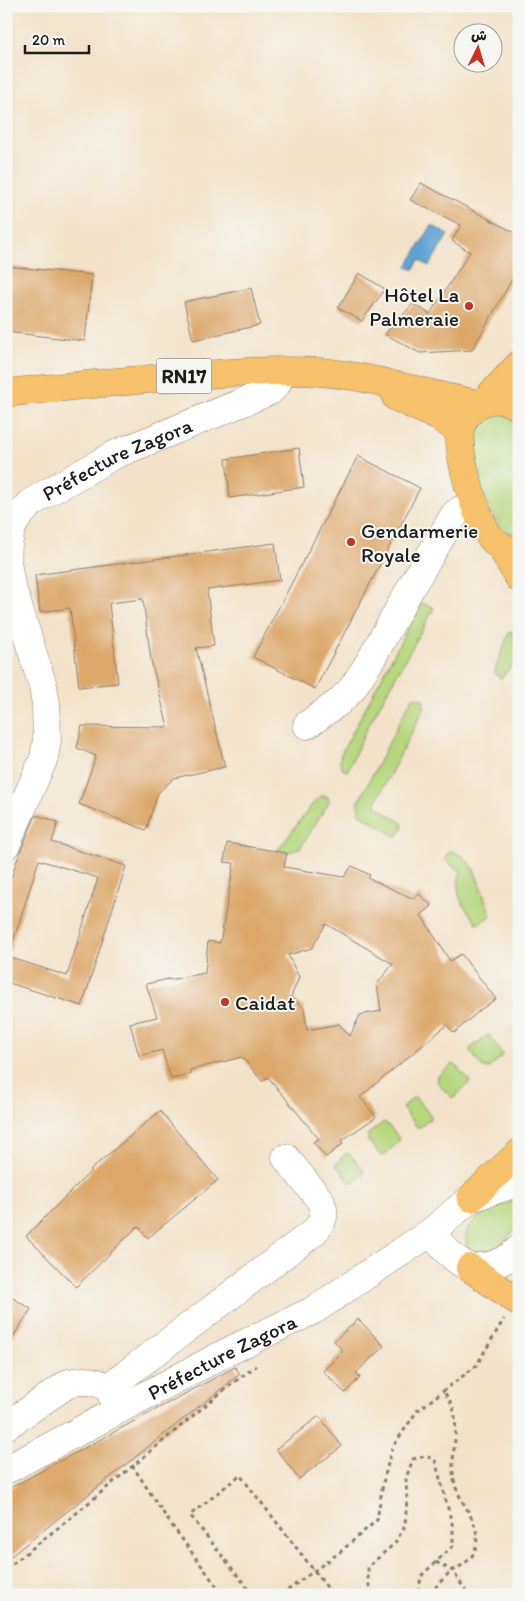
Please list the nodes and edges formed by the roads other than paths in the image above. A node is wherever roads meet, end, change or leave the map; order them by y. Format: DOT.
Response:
graph roads {
  1 [pos="519,366"];
  2 [pos="279,372"];
  3 [pos="362,378"];
  4 [pos="6,393"];
  5 [pos="482,402"];
  6 [pos="519,407"];
  7 [pos="460,431"];
  8 [pos="474,504"];
  9 [pos="509,548"];
  10 [pos="519,578"];
  11 [pos="307,726"];
  12 [pos="6,845"];
  13 [pos="519,1153"];
  14 [pos="286,1158"];
  15 [pos="519,1182"];
  16 [pos="471,1198"];
  17 [pos="431,1232"];
  18 [pos="519,1249"];
  19 [pos="470,1268"];
  20 [pos="517,1301"];
  21 [pos="115,1399"];
  22 [pos="6,1426"];
  23 [pos="6,1470"];
  1 -- 5 [label="main road"];
  2 -- 3 [label="main road, RN17"];
  2 -- 4 [label="main road, RN17"];
  2 -- 12 [label="street, Préfecture Zagora"];
  3 -- 5 [label="main road, RN17"];
  3 -- 7 [label="main road, RN17"];
  5 -- 6 [label="main road, RN17"];
  5 -- 7 [label="main road"];
  7 -- 8 [label="main road"];
  8 -- 9 [label="main road"];
  8 -- 11 [label="street"];
  9 -- 10 [label="main road"];
  13 -- 16 [label="main road"];
  14 -- 21 [label="street"];
  15 -- 16 [label="street"];
  16 -- 17 [label="street, Préfecture Zagora"];
  17 -- 19 [label="street"];
  17 -- 21 [label="street, Préfecture Zagora"];
  18 -- 19 [label="street"];
  19 -- 20 [label="main road"];
  21 -- 22 [label="street"];
  21 -- 23 [label="street, Préfecture Zagora"];
}
